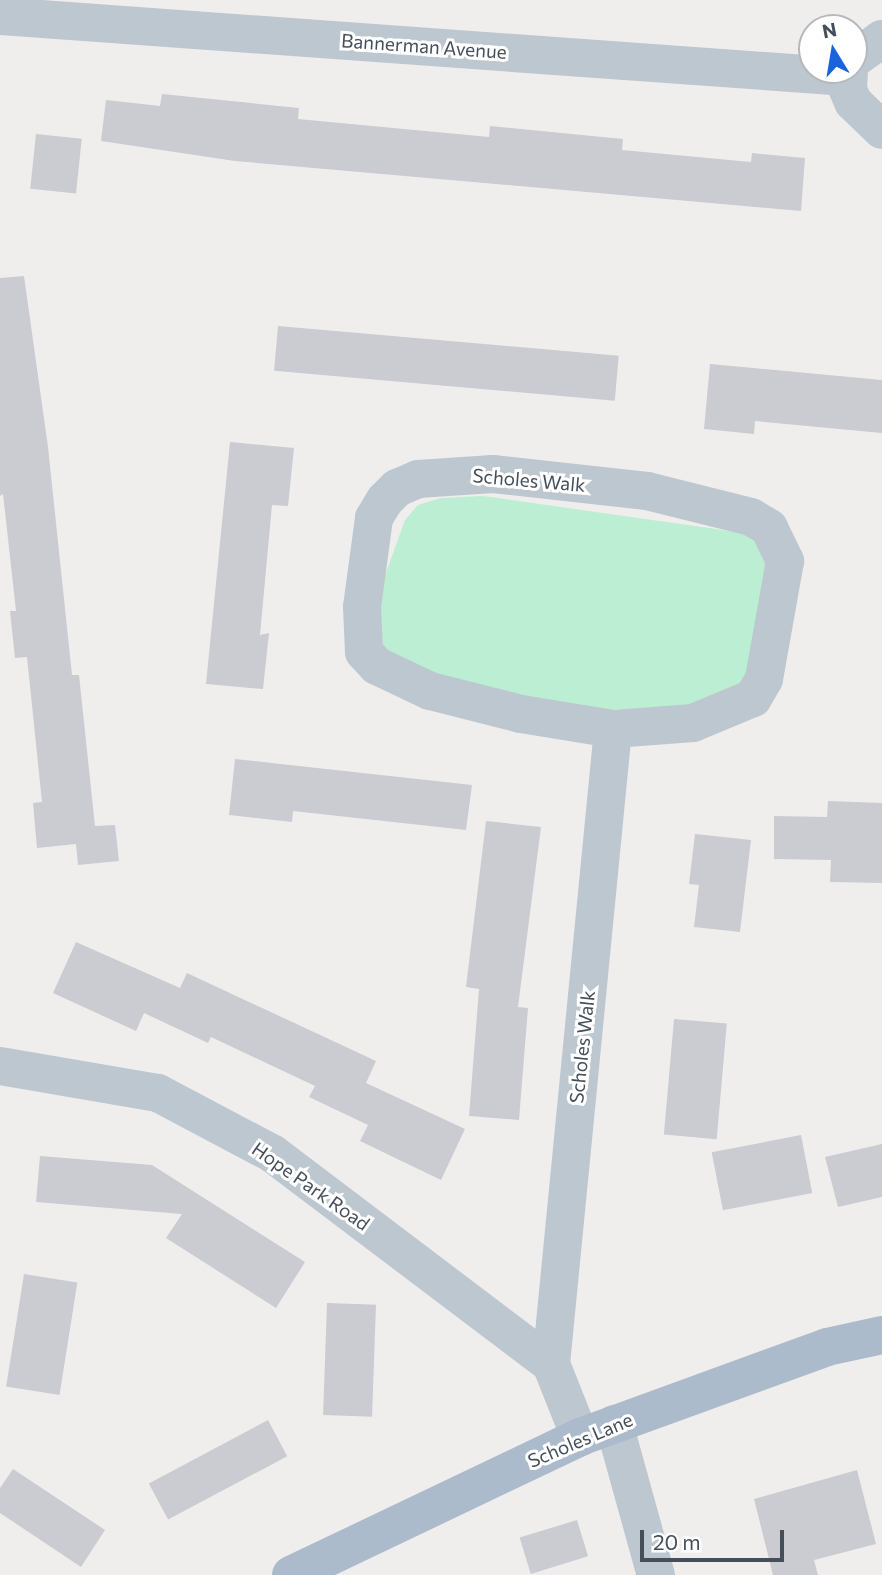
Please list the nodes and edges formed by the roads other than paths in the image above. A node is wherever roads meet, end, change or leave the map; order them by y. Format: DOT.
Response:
graph roads {
  1 [pos="0,16"];
  2 [pos="882,39"];
  3 [pos="868,52"];
  4 [pos="798,66"];
  5 [pos="851,84"];
  6 [pos="882,130"];
  7 [pos="613,729"];
  8 [pos="0,1066"];
  9 [pos="882,1335"];
  10 [pos="551,1364"];
  11 [pos="597,1430"];
  12 [pos="291,1575"];
  13 [pos="656,1575"];
  1 -- 4 [label="street, Bannerman Avenue"];
  2 -- 3 [label="street"];
  5 -- 6 [label="street"];
  7 -- 7 [label="street, Scholes Walk"];
  7 -- 10 [label="street, Scholes Walk"];
  8 -- 10 [label="street, Hope Park Road"];
  9 -- 11 [label="main road, Scholes Lane"];
  10 -- 11 [label="street, Hope Park Road"];
  11 -- 12 [label="main road, Scholes Lane"];
  11 -- 13 [label="street, Hope Park Road"];
}
